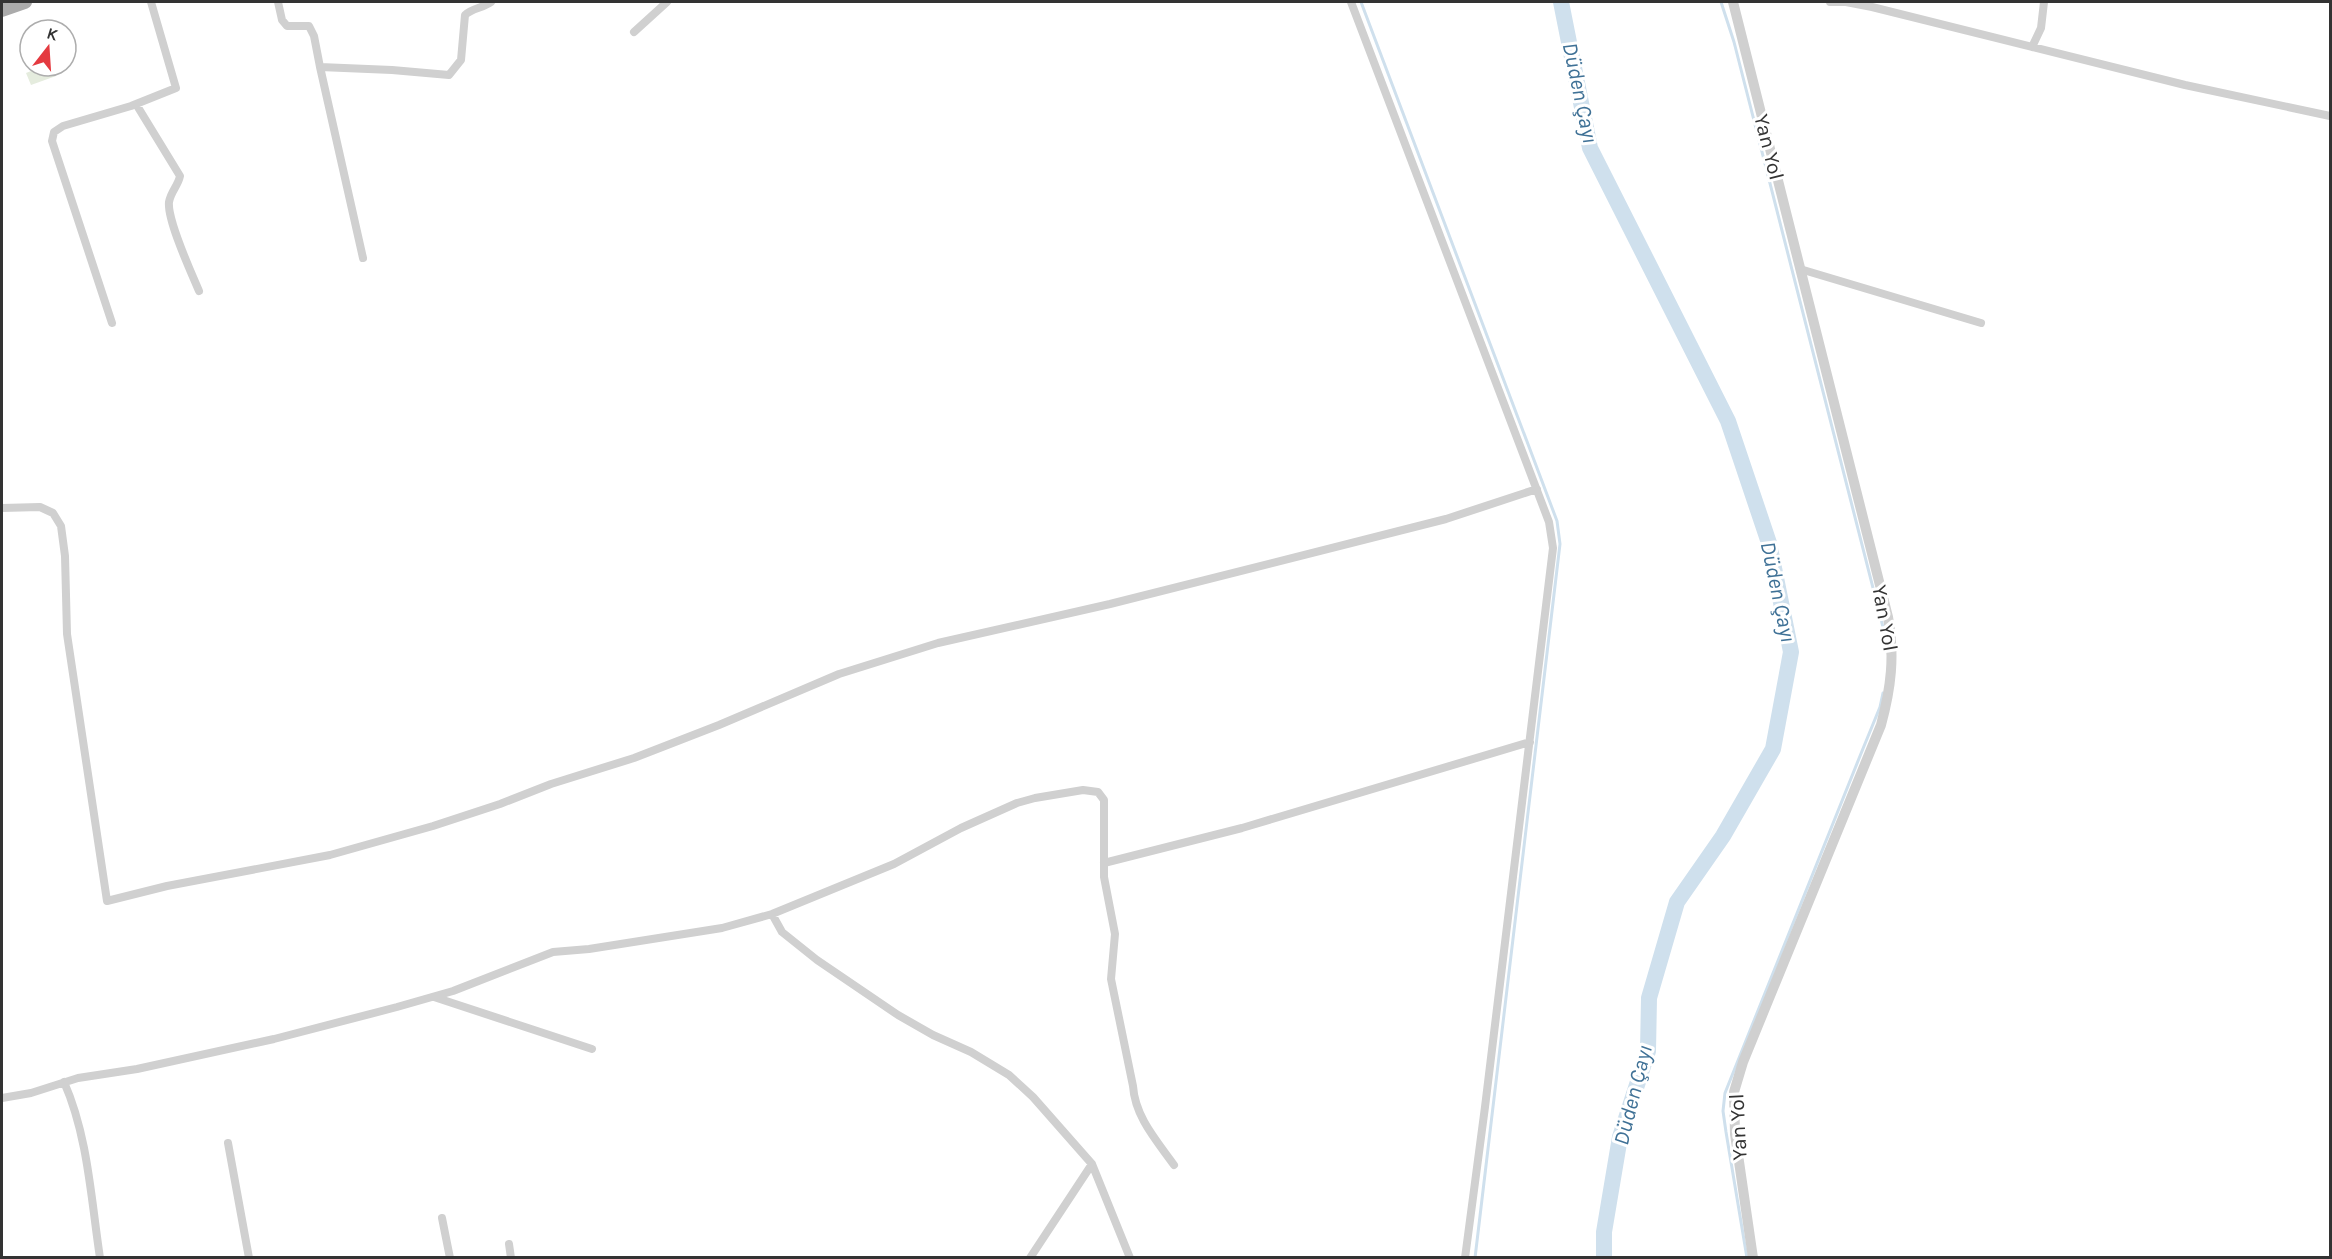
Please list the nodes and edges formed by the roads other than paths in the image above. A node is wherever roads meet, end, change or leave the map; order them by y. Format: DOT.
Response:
graph roads {
  1 [pos="25,2"];
  2 [pos="151,2"];
  3 [pos="278,2"];
  4 [pos="491,2"];
  5 [pos="667,2"];
  6 [pos="1351,2"];
  7 [pos="1733,2"];
  8 [pos="1830,2"];
  9 [pos="2044,2"];
  10 [pos="2,10"];
  11 [pos="634,32"];
  12 [pos="2032,47"];
  13 [pos="320,68"];
  14 [pos="136,104"];
  15 [pos="2331,116"];
  16 [pos="363,258"];
  17 [pos="1800,269"];
  18 [pos="199,291"];
  19 [pos="112,323"];
  20 [pos="1981,323"];
  21 [pos="1537,489"];
  22 [pos="2,508"];
  23 [pos="1530,742"];
  24 [pos="1104,863"];
  25 [pos="772,914"];
  26 [pos="434,996"];
  27 [pos="592,1049"];
  28 [pos="64,1082"];
  29 [pos="2,1098"];
  30 [pos="228,1143"];
  31 [pos="1092,1164"];
  32 [pos="1174,1165"];
  33 [pos="442,1218"];
  34 [pos="509,1244"];
  35 [pos="100,1257"];
  36 [pos="249,1257"];
  37 [pos="450,1257"];
  38 [pos="511,1257"];
  39 [pos="1030,1257"];
  40 [pos="1130,1257"];
  41 [pos="1465,1257"];
  42 [pos="1753,1257"];
  1 -- 10 [label="main road"];
  2 -- 14 [label="street"];
  3 -- 13 [label="street"];
  4 -- 13 [label="street"];
  5 -- 11 [label="street"];
  6 -- 21 [label="street"];
  7 -- 17 [label="street, Yan Yol"];
  8 -- 12 [label="street"];
  9 -- 12 [label="street"];
  12 -- 15 [label="street"];
  13 -- 16 [label="street"];
  14 -- 18 [label="street"];
  14 -- 19 [label="street"];
  17 -- 20 [label="street"];
  17 -- 42 [label="street, Yan Yol"];
  21 -- 22 [label="street"];
  21 -- 23 [label="street"];
  23 -- 24 [label="street"];
  23 -- 41 [label="street"];
  24 -- 25 [label="street"];
  24 -- 32 [label="street"];
  25 -- 26 [label="street"];
  25 -- 31 [label="street"];
  26 -- 27 [label="street"];
  26 -- 28 [label="street"];
  28 -- 29 [label="street"];
  28 -- 35 [label="street"];
  30 -- 36 [label="street"];
  31 -- 39 [label="street"];
  31 -- 40 [label="street"];
  33 -- 37 [label="street"];
  34 -- 38 [label="street"];
}
